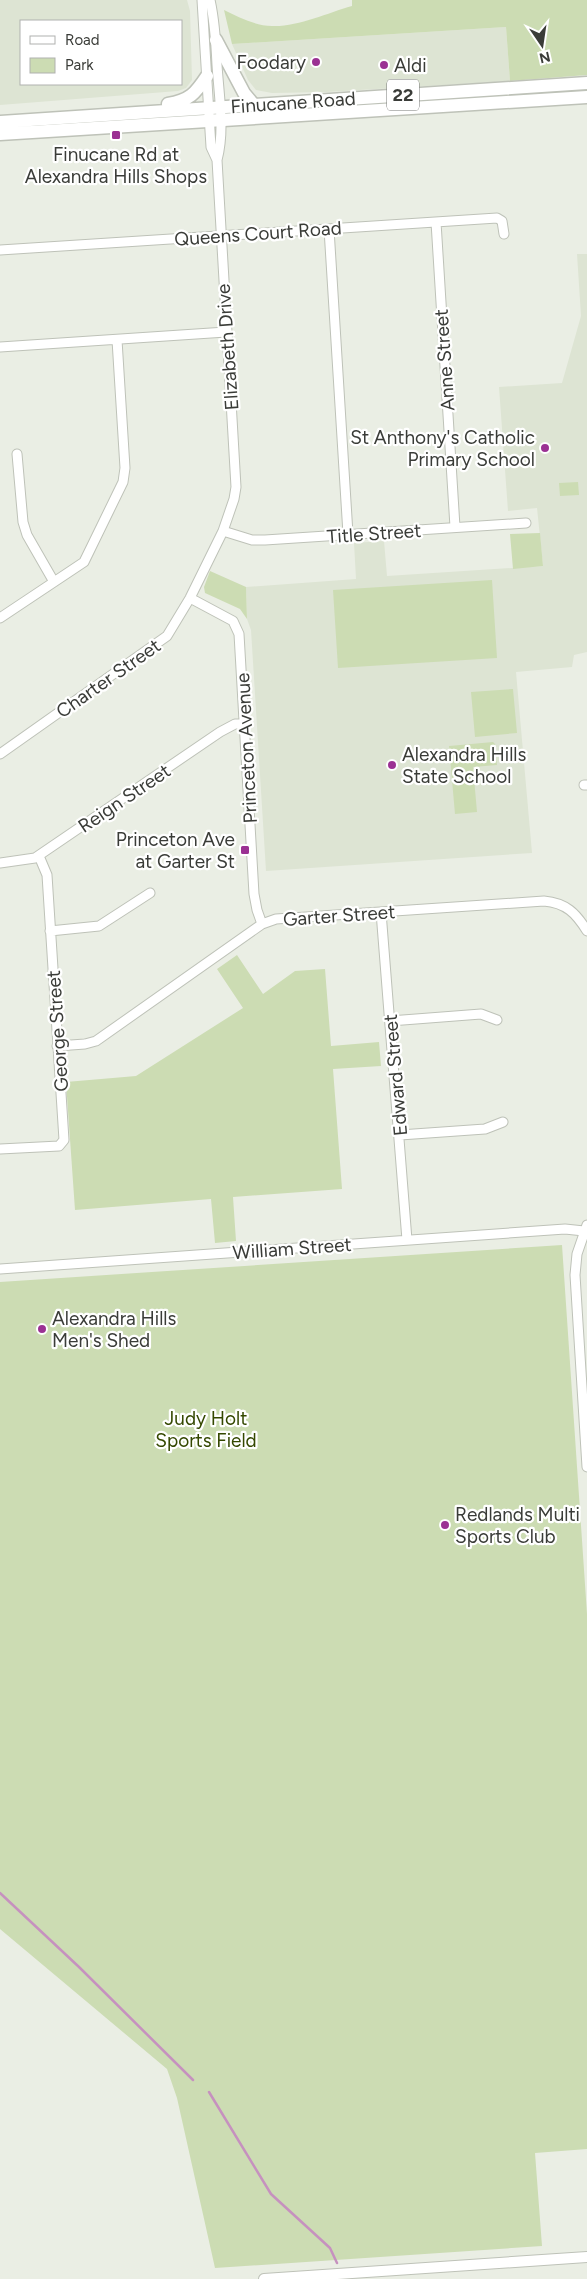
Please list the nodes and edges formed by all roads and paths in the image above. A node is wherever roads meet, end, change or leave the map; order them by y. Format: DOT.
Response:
graph roads {
  1 [pos="202,0"];
  2 [pos="210,0"];
  3 [pos="216,40"];
  4 [pos="207,76"];
  5 [pos="587,83"];
  6 [pos="587,98"];
  7 [pos="254,105"];
  8 [pos="214,108"];
  9 [pos="147,112"];
  10 [pos="0,122"];
  11 [pos="215,122"];
  12 [pos="0,134"];
  13 [pos="436,222"];
  14 [pos="329,229"];
  15 [pos="504,234"];
  16 [pos="220,236"];
  17 [pos="0,250"];
  18 [pos="226,332"];
  19 [pos="117,340"];
  20 [pos="0,347"];
  21 [pos="17,454"];
  22 [pos="526,523"];
  23 [pos="455,527"];
  24 [pos="223,531"];
  25 [pos="348,534"];
  26 [pos="54,582"];
  27 [pos="190,598"];
  28 [pos="0,618"];
  29 [pos="244,724"];
  30 [pos="0,754"];
  31 [pos="39,856"];
  32 [pos="0,863"];
  33 [pos="150,893"];
  34 [pos="381,912"];
  35 [pos="262,924"];
  36 [pos="50,931"];
  37 [pos="587,931"];
  38 [pos="497,1020"];
  39 [pos="390,1021"];
  40 [pos="57,1046"];
  41 [pos="503,1122"];
  42 [pos="400,1135"];
  43 [pos="0,1150"];
  44 [pos="586,1228"];
  45 [pos="407,1240"];
  46 [pos="0,1269"];
  47 [pos="584,1377"];
  48 [pos="587,1467"];
  49 [pos="587,2257"];
  50 [pos="264,2279"];
  1 -- 4 [label="street"];
  2 -- 3 [label="street"];
  3 -- 7 [label="highway"];
  3 -- 8 [label="street"];
  4 -- 8 [label="street"];
  4 -- 9 [label="highway"];
  5 -- 7 [label="highway, Finucane Road / 22"];
  6 -- 11 [label="highway, Finucane Road / 22"];
  7 -- 8 [label="highway, Finucane Road / 22"];
  8 -- 9 [label="highway, Finucane Road / 22"];
  8 -- 11 [label="street, Elizabeth Drive"];
  9 -- 10 [label="highway, Finucane Road / 22"];
  11 -- 12 [label="highway, Finucane Road / 22"];
  11 -- 16 [label="street, Elizabeth Drive"];
  13 -- 14 [label="street, Queens Court Road"];
  13 -- 15 [label="street, Queens Court Road"];
  13 -- 23 [label="street, Anne Street"];
  14 -- 16 [label="street, Queens Court Road"];
  14 -- 25 [label="street"];
  16 -- 17 [label="street, Queens Court Road"];
  16 -- 18 [label="street, Elizabeth Drive"];
  18 -- 19 [label="street"];
  18 -- 24 [label="street, Elizabeth Drive"];
  19 -- 20 [label="street"];
  19 -- 26 [label="street"];
  21 -- 26 [label="street"];
  22 -- 23 [label="street, Title Street"];
  23 -- 25 [label="street, Title Street"];
  24 -- 25 [label="street, Title Street"];
  24 -- 27 [label="street, Charter Street"];
  26 -- 28 [label="street"];
  27 -- 29 [label="street, Princeton Avenue"];
  27 -- 30 [label="street, Charter Street"];
  29 -- 31 [label="street, Reign Street"];
  29 -- 35 [label="street, Princeton Avenue"];
  31 -- 32 [label="street, Reign Street"];
  31 -- 36 [label="street, George Street"];
  33 -- 36 [label="street"];
  34 -- 35 [label="street, Garter Street"];
  34 -- 37 [label="street, Garter Street"];
  34 -- 39 [label="street, Edward Street"];
  35 -- 40 [label="street, Garter Street"];
  36 -- 40 [label="street, George Street"];
  38 -- 39 [label="street"];
  39 -- 42 [label="street, Edward Street"];
  40 -- 43 [label="street, George Street"];
  41 -- 42 [label="street"];
  42 -- 45 [label="street, Edward Street"];
  44 -- 45 [label="street, William Street"];
  44 -- 47 [label="street"];
  45 -- 46 [label="street, William Street"];
  47 -- 48 [label="street"];
  49 -- 50 [label="main road"];
}
